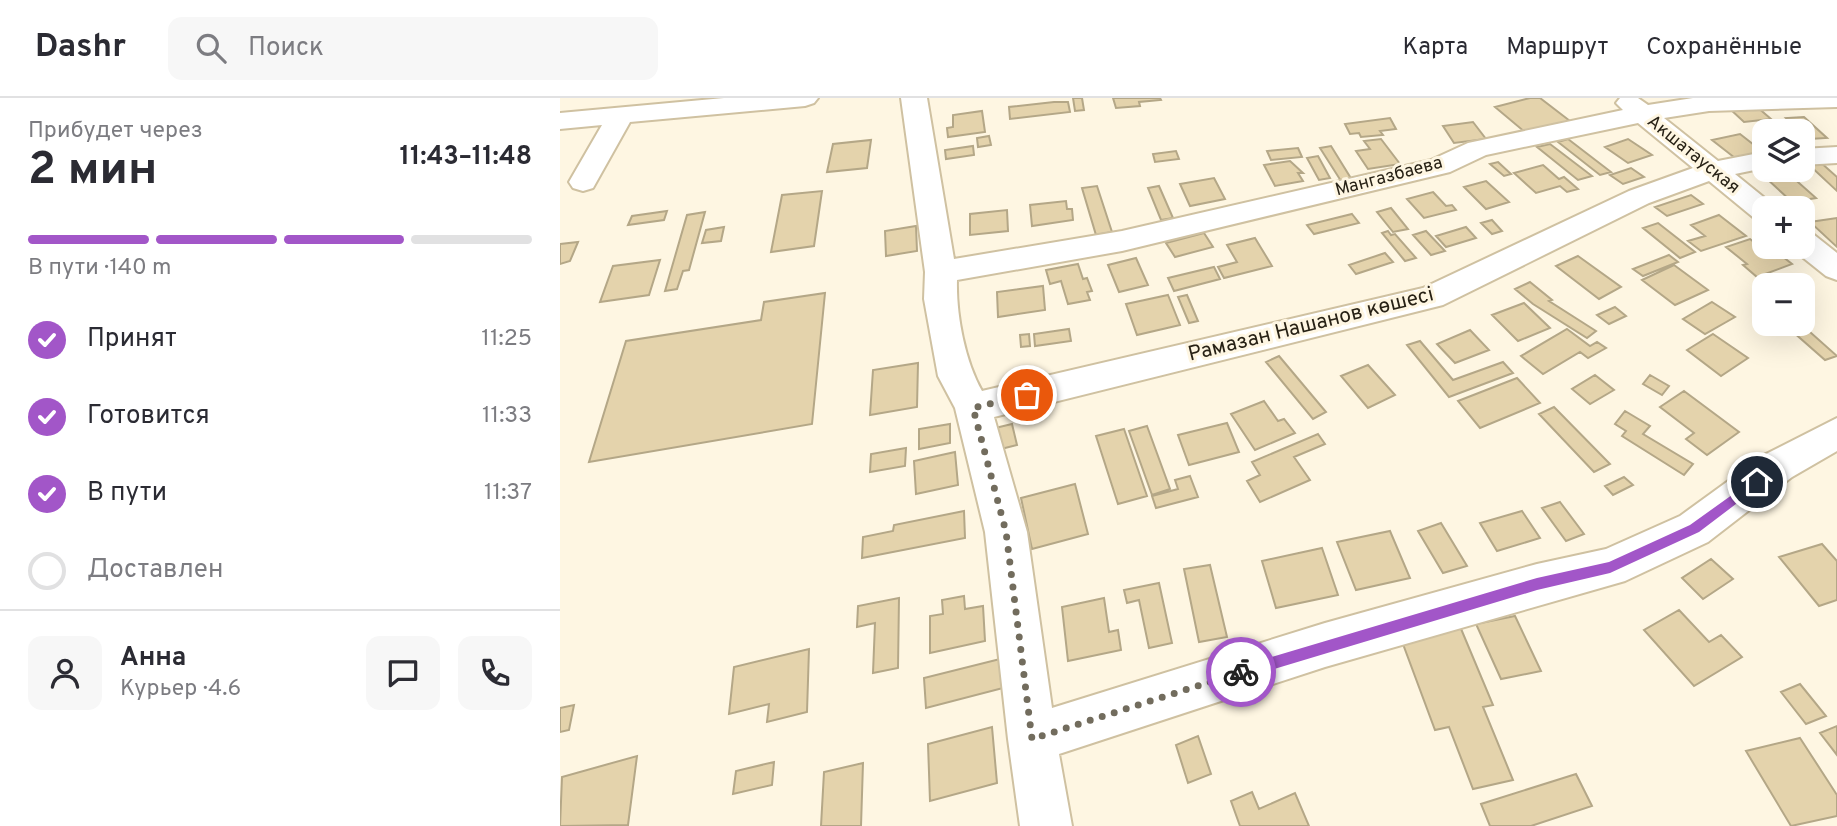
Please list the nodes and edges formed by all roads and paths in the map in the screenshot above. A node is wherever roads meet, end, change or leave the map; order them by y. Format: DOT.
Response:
graph roads {
  1 [pos="576,98"];
  2 [pos="806,98"];
  3 [pos="914,98"];
  4 [pos="1837,99"];
  5 [pos="670,105"];
  6 [pos="1632,106"];
  7 [pos="621,116"];
  8 [pos="562,121"];
  9 [pos="1837,155"];
  10 [pos="1815,156"];
  11 [pos="1752,162"];
  12 [pos="1713,170"];
  13 [pos="583,182"];
  14 [pos="1752,201"];
  15 [pos="1815,252"];
  16 [pos="1837,269"];
  17 [pos="941,272"];
  18 [pos="973,408"];
  19 [pos="1837,433"];
  20 [pos="1032,739"];
  21 [pos="1046,826"];
  1 -- 8 [label="street"];
  2 -- 5 [label="street"];
  3 -- 17 [label="street"];
  4 -- 6 [label="street, Мангазбаева"];
  5 -- 7 [label="street"];
  6 -- 12 [label="street, Акшатауская"];
  6 -- 17 [label="street, Мангазбаева"];
  7 -- 8 [label="street"];
  7 -- 13 [label="street"];
  9 -- 10 [label="street"];
  11 -- 12 [label="street, Рамазан Нашанов көшесі"];
  12 -- 14 [label="street, Акшатауская"];
  12 -- 18 [label="street, Рамазан Нашанов көшесі"];
  15 -- 16 [label="street"];
  17 -- 18 [label="street"];
  18 -- 20 [label="street"];
  19 -- 20 [label="street"];
  20 -- 21 [label="street"];
}
